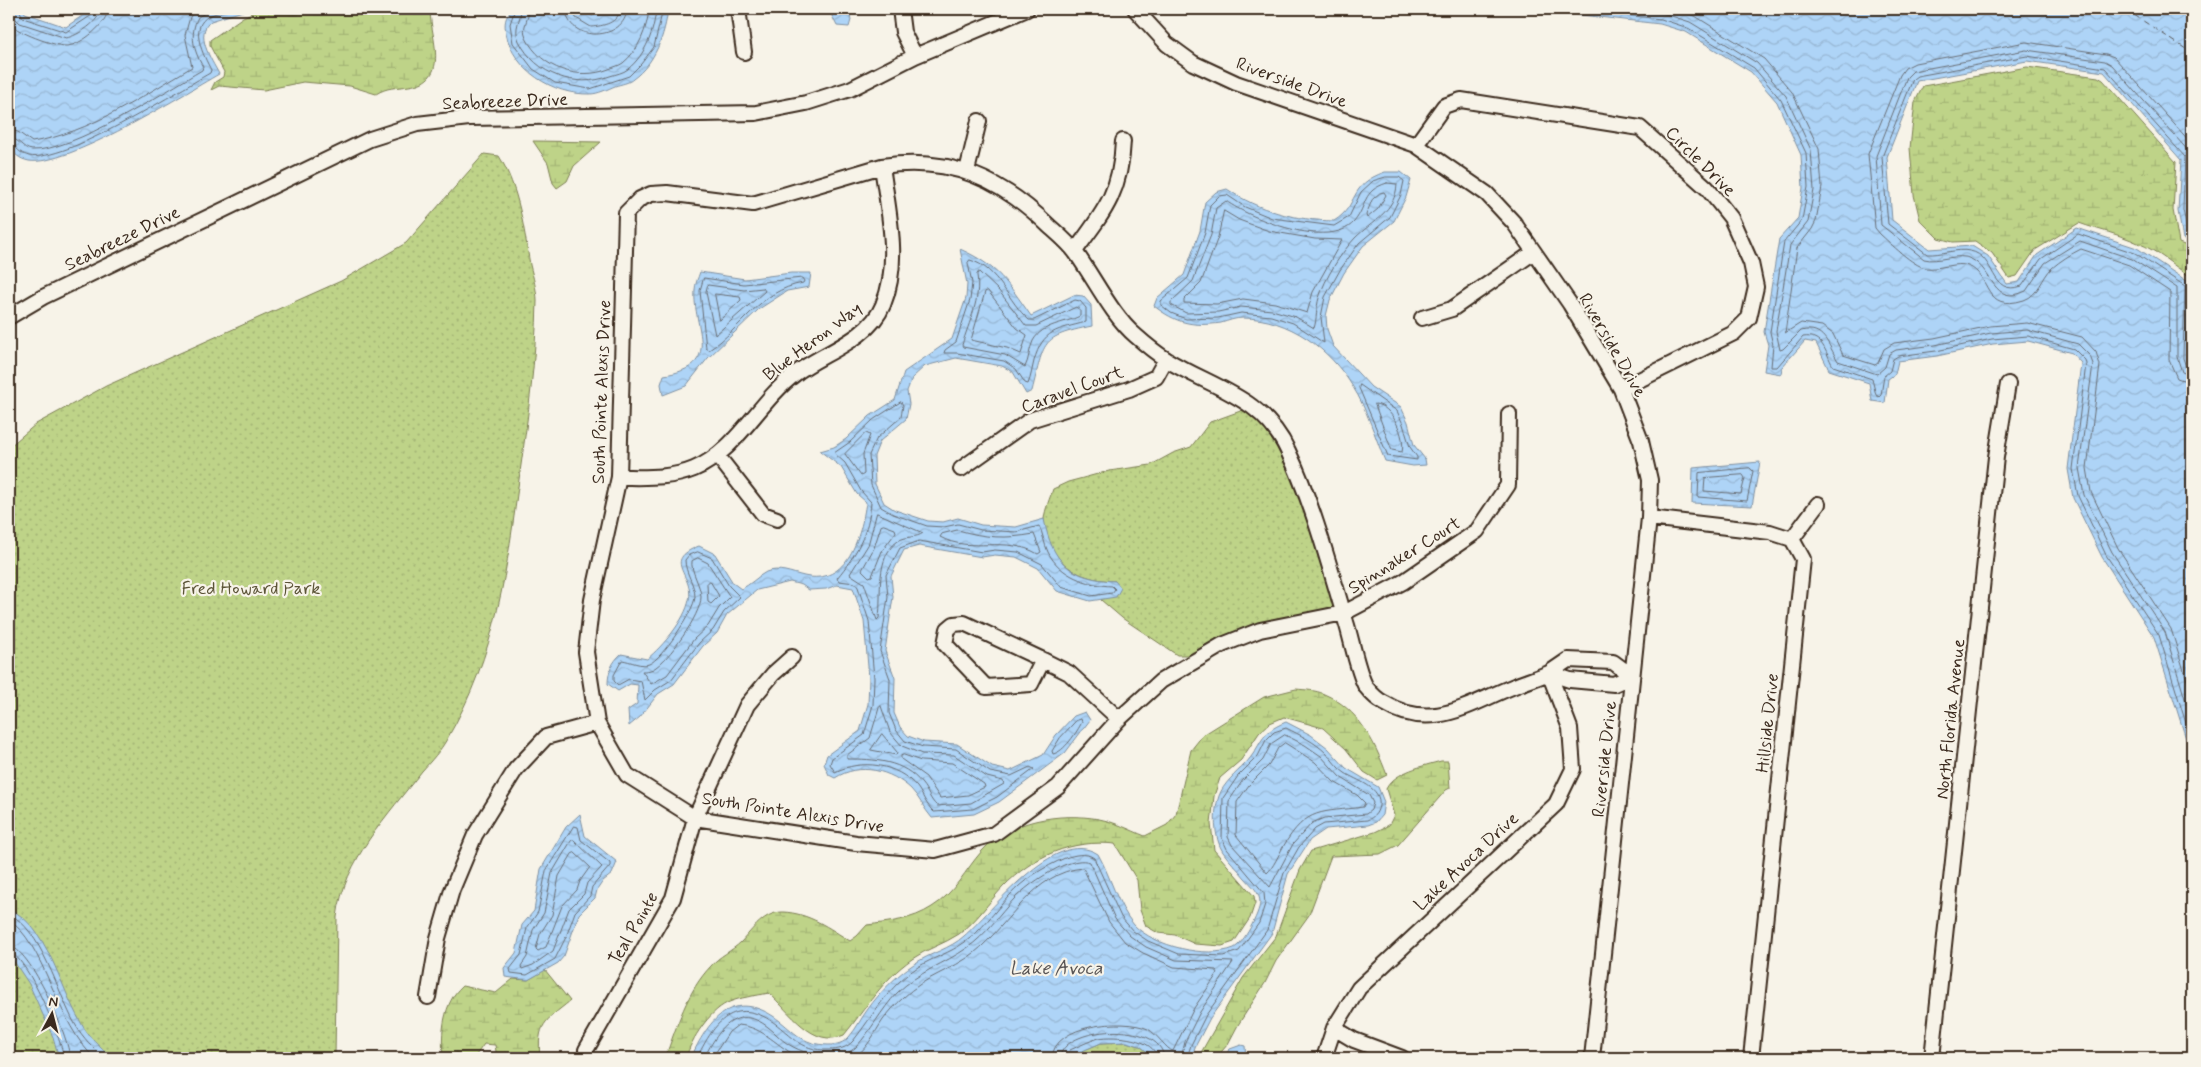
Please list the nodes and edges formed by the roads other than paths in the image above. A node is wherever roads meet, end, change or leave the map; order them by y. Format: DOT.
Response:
graph roads {
  1 [pos="738,9"];
  2 [pos="900,9"];
  3 [pos="1027,9"];
  4 [pos="1135,9"];
  5 [pos="744,52"];
  6 [pos="915,56"];
  7 [pos="979,121"];
  8 [pos="1123,141"];
  9 [pos="1416,145"];
  10 [pos="882,166"];
  11 [pos="967,171"];
  12 [pos="1075,251"];
  13 [pos="1534,252"];
  14 [pos="9,317"];
  15 [pos="1422,318"];
  16 [pos="1166,359"];
  17 [pos="2008,384"];
  18 [pos="1621,389"];
  19 [pos="1509,414"];
  20 [pos="717,455"];
  21 [pos="961,469"];
  22 [pos="619,477"];
  23 [pos="1818,504"];
  24 [pos="1649,518"];
  25 [pos="777,519"];
  26 [pos="1792,539"];
  27 [pos="1344,614"];
  28 [pos="792,657"];
  29 [pos="1043,660"];
  30 [pos="1549,674"];
  31 [pos="1632,676"];
  32 [pos="1119,719"];
  33 [pos="597,723"];
  34 [pos="695,818"];
  35 [pos="428,997"];
  36 [pos="1334,1028"];
  37 [pos="586,1050"];
  38 [pos="1324,1058"];
  39 [pos="1402,1058"];
  40 [pos="1592,1058"];
  41 [pos="1751,1058"];
  42 [pos="1932,1058"];
  1 -- 5 [label="street"];
  2 -- 6 [label="street"];
  3 -- 6 [label="street, Seabreeze Drive"];
  4 -- 9 [label="street, Riverside Drive"];
  6 -- 14 [label="street, Seabreeze Drive"];
  7 -- 11 [label="street"];
  8 -- 12 [label="street"];
  9 -- 13 [label="street, Riverside Drive"];
  9 -- 18 [label="street, Circle Drive"];
  10 -- 11 [label="street, South Pointe Alexis Drive"];
  10 -- 20 [label="street, Blue Heron Way"];
  10 -- 22 [label="street, South Pointe Alexis Drive"];
  11 -- 12 [label="street, South Pointe Alexis Drive"];
  12 -- 16 [label="street, South Pointe Alexis Drive"];
  13 -- 15 [label="street"];
  13 -- 18 [label="street, Riverside Drive"];
  16 -- 21 [label="street, Caravel Court"];
  16 -- 27 [label="street, South Pointe Alexis Drive"];
  17 -- 42 [label="street, North Florida Avenue"];
  18 -- 24 [label="street, Riverside Drive"];
  19 -- 27 [label="street, Spinnaker Court"];
  20 -- 22 [label="street, Blue Heron Way"];
  20 -- 25 [label="street"];
  22 -- 33 [label="street, South Pointe Alexis Drive"];
  23 -- 26 [label="street"];
  24 -- 26 [label="street"];
  24 -- 31 [label="street, Riverside Drive"];
  26 -- 41 [label="street, Hillside Drive"];
  27 -- 30 [label="street, South Pointe Alexis Drive"];
  27 -- 32 [label="street, South Pointe Alexis Drive"];
  28 -- 34 [label="street, Teal Pointe"];
  29 -- 29 [label="street"];
  29 -- 32 [label="street"];
  30 -- 31 [label="street"];
  30 -- 31 [label="street, South Pointe Alexis Drive"];
  30 -- 36 [label="street, Lake Avoca Drive"];
  31 -- 40 [label="street, Riverside Drive"];
  32 -- 34 [label="street, South Pointe Alexis Drive"];
  33 -- 34 [label="street, South Pointe Alexis Drive"];
  33 -- 35 [label="street"];
  34 -- 37 [label="street, Teal Pointe"];
  36 -- 38 [label="street, Lake Avoca Drive"];
  36 -- 39 [label="street"];
}
